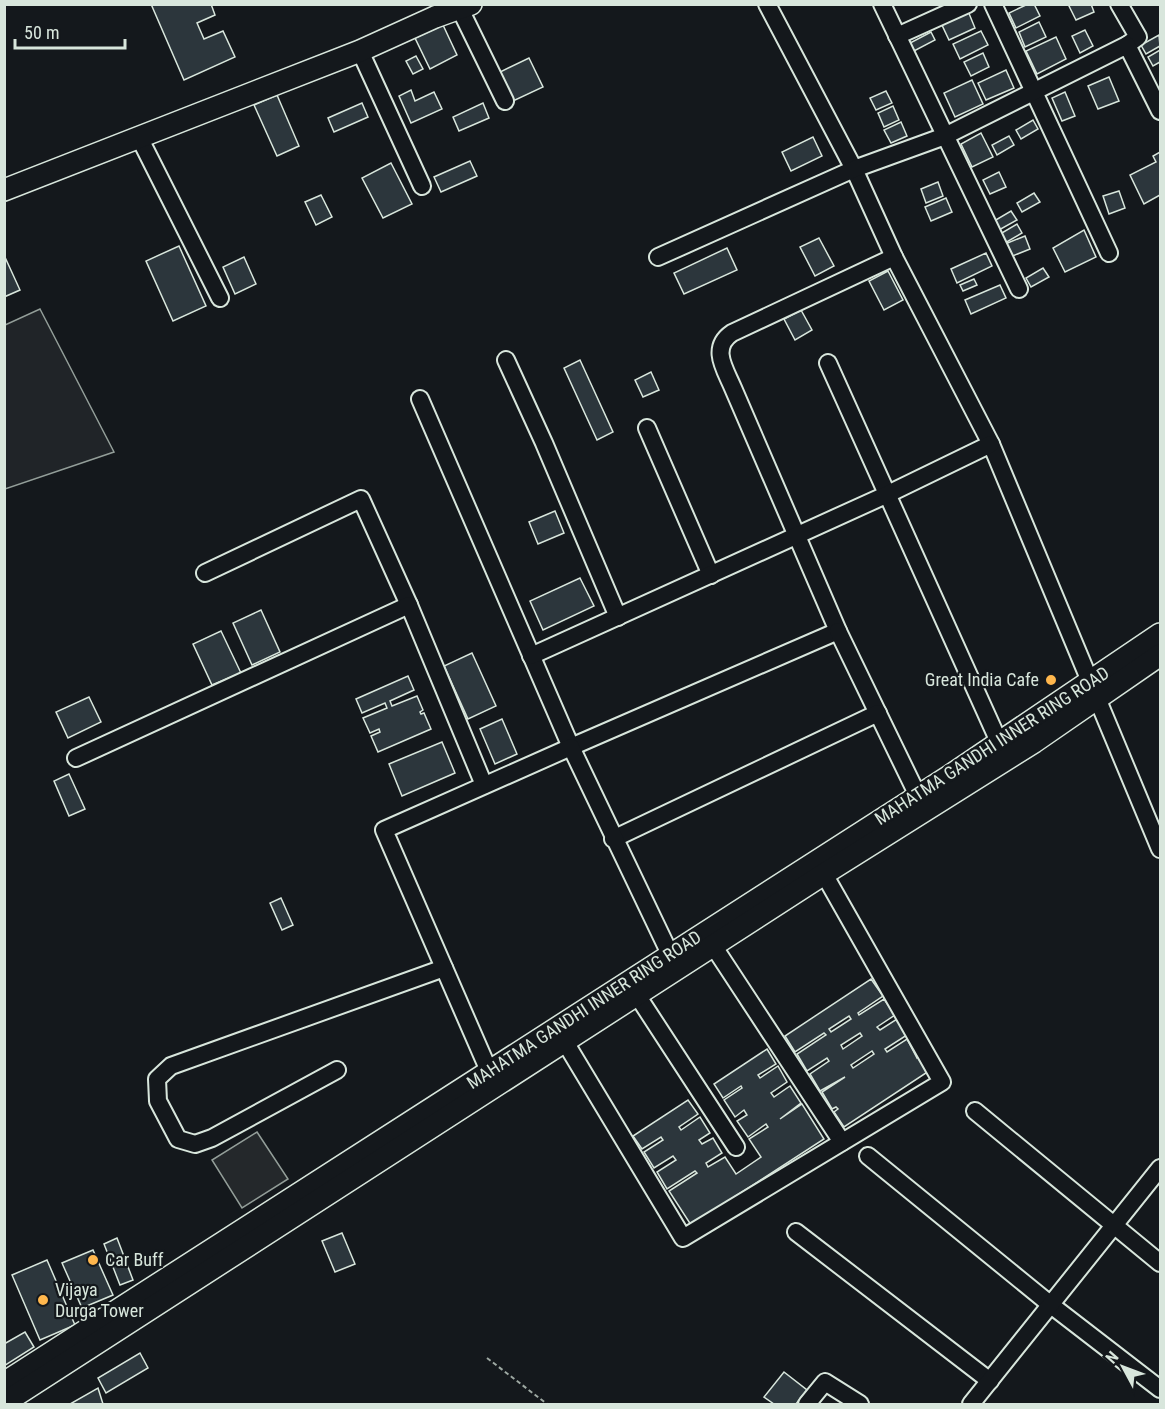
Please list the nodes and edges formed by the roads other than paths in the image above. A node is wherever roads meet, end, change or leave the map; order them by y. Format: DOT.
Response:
graph roads {
  1 [pos="767,4"];
  2 [pos="882,4"];
  3 [pos="968,4"];
  4 [pos="993,4"];
  5 [pos="1119,4"];
  6 [pos="466,7"];
  7 [pos="431,11"];
  8 [pos="897,36"];
  9 [pos="1127,45"];
  10 [pos="360,51"];
  11 [pos="1034,92"];
  12 [pos="505,101"];
  13 [pos="1161,111"];
  14 [pos="945,136"];
  15 [pos="139,137"];
  16 [pos="854,169"];
  17 [pos="422,186"];
  18 [pos="4,190"];
  19 [pos="1109,253"];
  20 [pos="658,257"];
  21 [pos="894,257"];
  22 [pos="1019,289"];
  23 [pos="220,298"];
  24 [pos="506,360"];
  25 [pos="828,363"];
  26 [pos="420,399"];
  27 [pos="647,428"];
  28 [pos="991,444"];
  29 [pos="888,494"];
  30 [pos="798,535"];
  31 [pos="205,573"];
  32 [pos="711,574"];
  33 [pos="409,605"];
  34 [pos="618,617"];
  35 [pos="838,631"];
  36 [pos="1161,634"];
  37 [pos="1161,655"];
  38 [pos="531,656"];
  39 [pos="1093,691"];
  40 [pos="878,714"];
  41 [pos="999,742"];
  42 [pos="571,747"];
  43 [pos="76,758"];
  44 [pos="484,785"];
  45 [pos="918,796"];
  46 [pos="613,839"];
  47 [pos="1161,849"];
  48 [pos="824,874"];
  49 [pos="714,946"];
  50 [pos="670,954"];
  51 [pos="444,968"];
  52 [pos="637,995"];
  53 [pos="565,1041"];
  54 [pos="337,1070"];
  55 [pos="489,1071"];
  56 [pos="975,1110"];
  57 [pos="842,1142"];
  58 [pos="736,1147"];
  59 [pos="868,1156"];
  60 [pos="1161,1168"];
  61 [pos="1114,1226"];
  62 [pos="796,1232"];
  63 [pos="1161,1263"];
  64 [pos="1051,1305"];
  65 [pos="990,1381"];
  66 [pos="4,1383"];
  67 [pos="1161,1389"];
  68 [pos="4,1403"];
  69 [pos="807,1404"];
  70 [pos="860,1404"];
  71 [pos="971,1404"];
  1 -- 16 [label="street"];
  2 -- 8 [label="street"];
  3 -- 8 [label="street"];
  4 -- 11 [label="street"];
  5 -- 9 [label="street"];
  6 -- 7 [label="main road"];
  6 -- 12 [label="street"];
  7 -- 10 [label="main road"];
  8 -- 14 [label="street"];
  9 -- 11 [label="street"];
  9 -- 13 [label="street"];
  10 -- 15 [label="main road"];
  10 -- 17 [label="street"];
  11 -- 14 [label="street"];
  11 -- 19 [label="street"];
  14 -- 16 [label="street"];
  14 -- 22 [label="street"];
  15 -- 18 [label="main road"];
  15 -- 23 [label="street"];
  16 -- 20 [label="street"];
  16 -- 21 [label="street"];
  21 -- 28 [label="street"];
  21 -- 30 [label="street"];
  24 -- 34 [label="street"];
  25 -- 29 [label="street"];
  26 -- 38 [label="street"];
  27 -- 32 [label="street"];
  28 -- 29 [label="street"];
  28 -- 39 [label="street"];
  29 -- 30 [label="street"];
  29 -- 41 [label="street"];
  30 -- 32 [label="street"];
  30 -- 35 [label="street"];
  31 -- 33 [label="street"];
  32 -- 34 [label="street"];
  33 -- 43 [label="street"];
  33 -- 44 [label="street"];
  34 -- 38 [label="street"];
  35 -- 40 [label="street"];
  35 -- 42 [label="street"];
  36 -- 39 [label="main road, MAHATMA GANDHI INNER RING ROAD"];
  37 -- 39 [label="main road, MAHATMA GANDHI INNER RING ROAD"];
  38 -- 42 [label="street"];
  39 -- 41 [label="main road, MAHATMA GANDHI INNER RING ROAD"];
  39 -- 47 [label="street"];
  39 -- 48 [label="main road, MAHATMA GANDHI INNER RING ROAD"];
  40 -- 45 [label="street"];
  40 -- 46 [label="street"];
  41 -- 45 [label="main road, MAHATMA GANDHI INNER RING ROAD"];
  42 -- 44 [label="street"];
  42 -- 46 [label="street"];
  44 -- 51 [label="street"];
  45 -- 50 [label="main road, MAHATMA GANDHI INNER RING ROAD"];
  46 -- 50 [label="street"];
  48 -- 49 [label="main road, MAHATMA GANDHI INNER RING ROAD"];
  48 -- 57 [label="street"];
  49 -- 52 [label="main road, MAHATMA GANDHI INNER RING ROAD"];
  49 -- 57 [label="street"];
  50 -- 55 [label="main road, MAHATMA GANDHI INNER RING ROAD"];
  51 -- 54 [label="street"];
  51 -- 55 [label="street"];
  52 -- 53 [label="main road, MAHATMA GANDHI INNER RING ROAD"];
  52 -- 58 [label="street"];
  53 -- 57 [label="street"];
  53 -- 68 [label="main road, MAHATMA GANDHI INNER RING ROAD"];
  55 -- 66 [label="main road, MAHATMA GANDHI INNER RING ROAD"];
  56 -- 61 [label="street"];
  59 -- 64 [label="street"];
  60 -- 61 [label="street"];
  61 -- 63 [label="street"];
  61 -- 64 [label="street"];
  62 -- 65 [label="street"];
  64 -- 65 [label="street"];
  64 -- 67 [label="street"];
  65 -- 71 [label="street"];
  69 -- 70 [label="street"];
}
